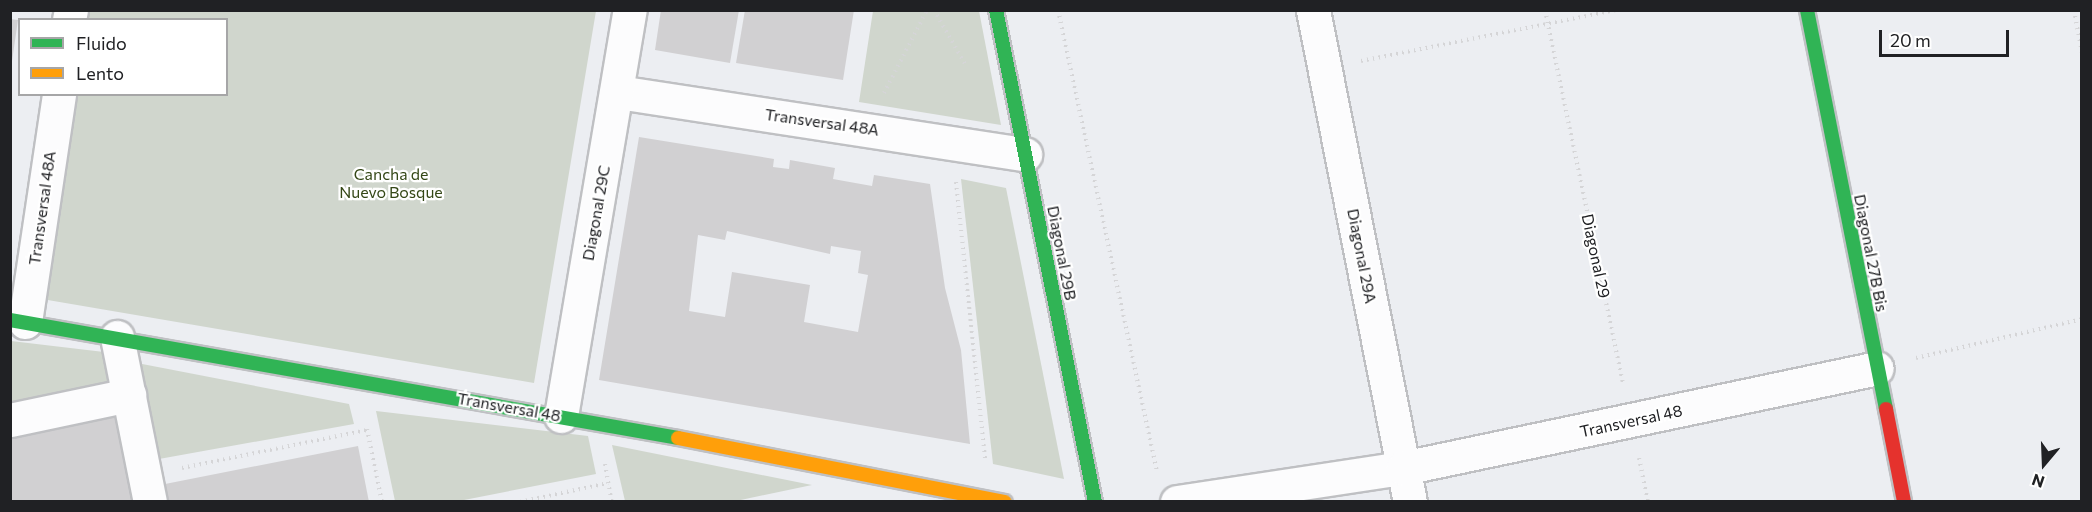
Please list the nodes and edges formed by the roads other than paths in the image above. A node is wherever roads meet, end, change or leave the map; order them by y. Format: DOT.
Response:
graph roads {
  1 [pos="630,10"];
  2 [pos="996,10"];
  3 [pos="1313,10"];
  4 [pos="1807,10"];
  5 [pos="618,92"];
  6 [pos="58,96"];
  7 [pos="1025,154"];
  8 [pos="18,321"];
  9 [pos="117,337"];
  10 [pos="1877,368"];
  11 [pos="129,395"];
  12 [pos="561,416"];
  13 [pos="10,420"];
  14 [pos="1403,468"];
  15 [pos="148,489"];
  16 [pos="1168,490"];
  17 [pos="1005,501"];
  18 [pos="1095,501"];
  19 [pos="1410,501"];
  20 [pos="1904,501"];
  1 -- 5 [label="street, Diagonal 29C"];
  2 -- 7 [label="street, Diagonal 29B"];
  3 -- 14 [label="street, Diagonal 29A"];
  4 -- 10 [label="street, Diagonal 27B Bis"];
  5 -- 7 [label="street, Transversal 48A"];
  5 -- 12 [label="street, Diagonal 29C"];
  6 -- 8 [label="street, Transversal 48A"];
  7 -- 18 [label="street, Diagonal 29B"];
  8 -- 9 [label="street, Transversal 48"];
  9 -- 11 [label="street"];
  9 -- 12 [label="street, Transversal 48"];
  10 -- 14 [label="street, Transversal 48"];
  10 -- 20 [label="street, Diagonal 27B Bis"];
  11 -- 13 [label="street"];
  11 -- 15 [label="street"];
  12 -- 17 [label="street, Transversal 48"];
  14 -- 16 [label="street, Transversal 48"];
  14 -- 19 [label="street, Diagonal 29A"];
}
